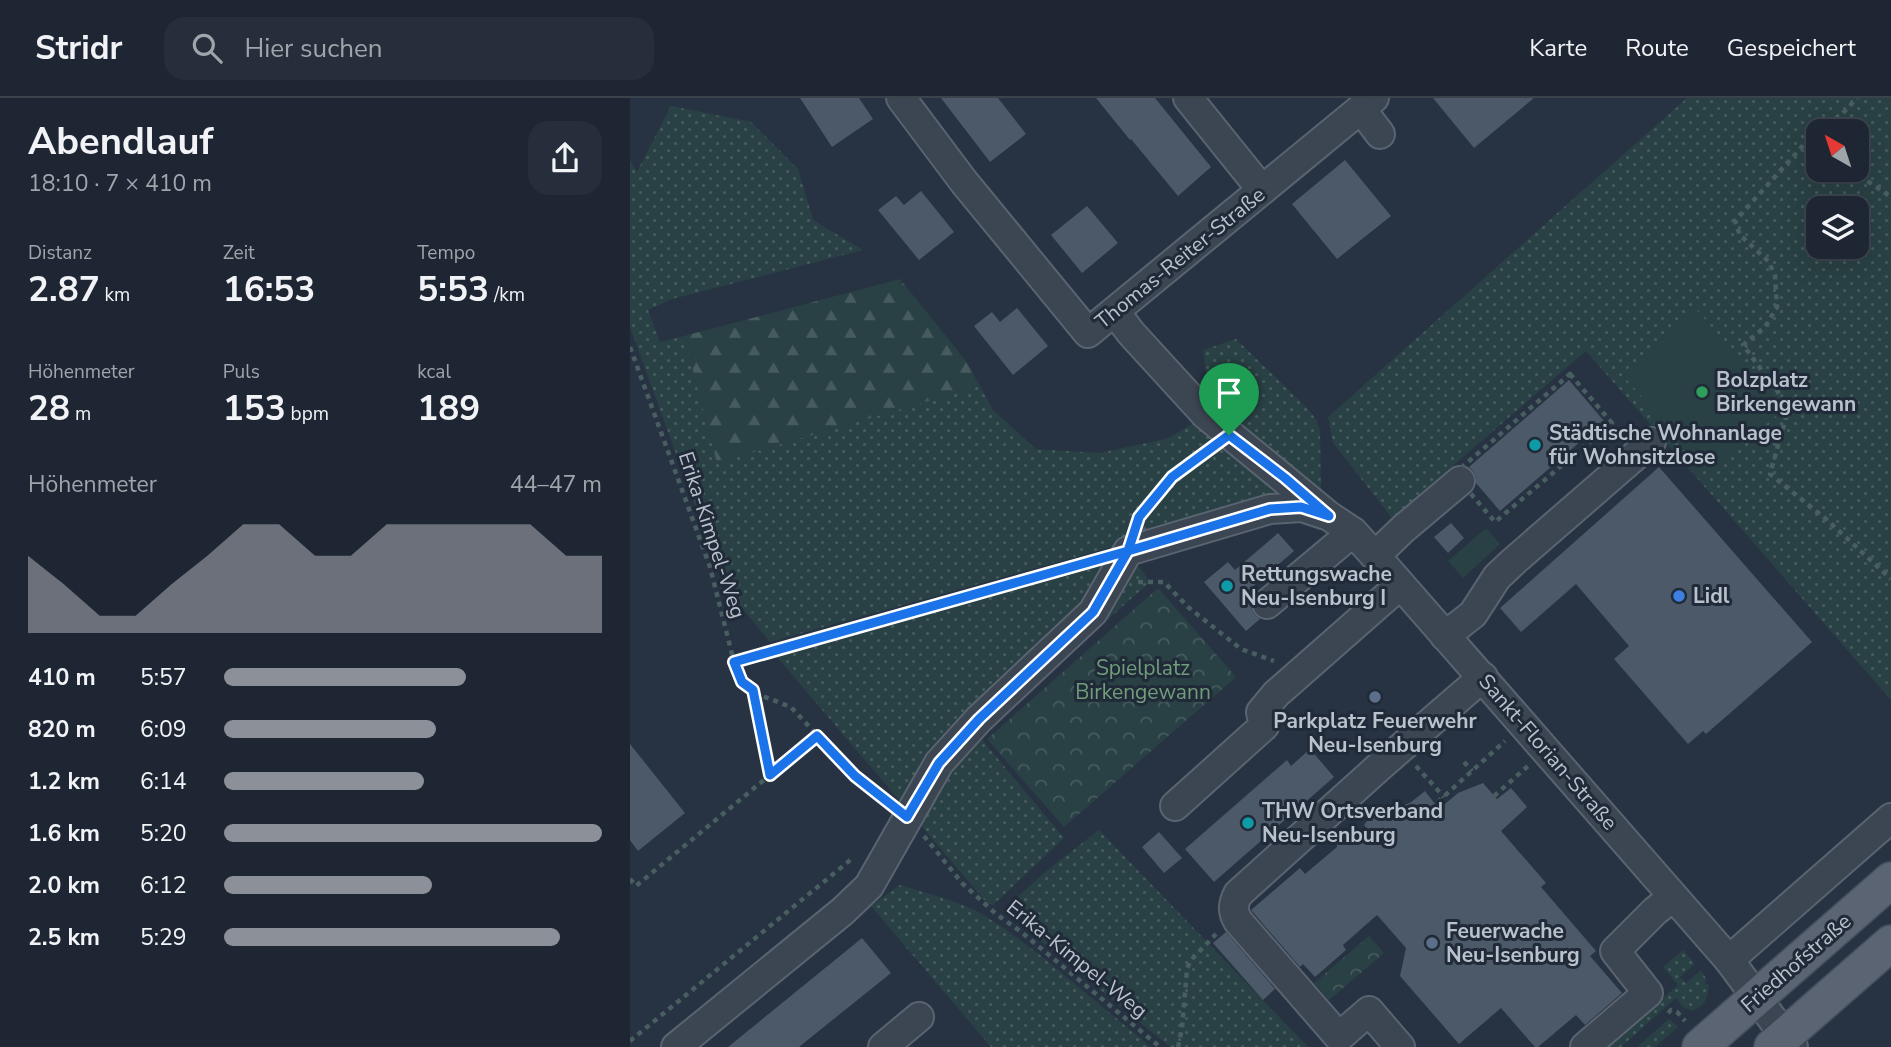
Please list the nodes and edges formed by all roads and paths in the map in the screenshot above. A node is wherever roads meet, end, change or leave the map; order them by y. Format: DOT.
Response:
graph roads {
  1 [pos="901,98"];
  2 [pos="1188,98"];
  3 [pos="1857,98"];
  4 [pos="1367,104"];
  5 [pos="1835,119"];
  6 [pos="1380,134"];
  7 [pos="1806,142"];
  8 [pos="1869,182"];
  9 [pos="1262,190"];
  10 [pos="1891,197"];
  11 [pos="1115,312"];
  12 [pos="630,347"];
  13 [pos="1229,435"];
  14 [pos="1651,442"];
  15 [pos="1460,481"];
  16 [pos="1329,516"];
  17 [pos="1353,532"];
  18 [pos="1128,551"];
  19 [pos="1375,556"];
  20 [pos="1891,579"];
  21 [pos="1111,582"];
  22 [pos="1400,584"];
  23 [pos="1267,604"];
  24 [pos="1444,636"];
  25 [pos="734,662"];
  26 [pos="1281,663"];
  27 [pos="1483,677"];
  28 [pos="753,690"];
  29 [pos="817,736"];
  30 [pos="1505,740"];
  31 [pos="1401,749"];
  32 [pos="1464,762"];
  33 [pos="1528,766"];
  34 [pos="1472,771"];
  35 [pos="770,775"];
  36 [pos="1494,796"];
  37 [pos="1444,797"];
  38 [pos="1175,806"];
  39 [pos="1430,809"];
  40 [pos="891,810"];
  41 [pos="1891,818"];
  42 [pos="860,846"];
  43 [pos="630,879"];
  44 [pos="1891,880"];
  45 [pos="1673,897"];
  46 [pos="1234,902"];
  47 [pos="1891,943"];
  48 [pos="1729,960"];
  49 [pos="1756,998"];
  50 [pos="919,1017"];
  51 [pos="1663,1017"];
  52 [pos="1694,1036"];
  53 [pos="630,1041"];
  54 [pos="1783,1043"];
  55 [pos="676,1047"];
  56 [pos="883,1047"];
  57 [pos="1160,1047"];
  58 [pos="1178,1047"];
  59 [pos="1400,1047"];
  60 [pos="1585,1047"];
  1 -- 11 [label="street, Thomas-Reiter-Straße"];
  2 -- 9 [label="street"];
  3 -- 5 [label="path"];
  4 -- 6 [label="street"];
  4 -- 9 [label="street, Thomas-Reiter-Straße"];
  7 -- 20 [label="path"];
  8 -- 10 [label="path"];
  9 -- 11 [label="street, Thomas-Reiter-Straße"];
  11 -- 13 [label="street"];
  12 -- 25 [label="path, Erika-Kimpel-Weg"];
  13 -- 16 [label="street"];
  13 -- 18 [label="path"];
  14 -- 24 [label="street"];
  15 -- 15 [label="path"];
  15 -- 19 [label="street"];
  16 -- 17 [label="street, Sankt-Florian-Straße"];
  16 -- 18 [label="street"];
  17 -- 19 [label="street, Sankt-Florian-Straße"];
  17 -- 23 [label="street"];
  18 -- 21 [label="street"];
  18 -- 25 [label="path"];
  19 -- 22 [label="street, Sankt-Florian-Straße"];
  21 -- 26 [label="path"];
  21 -- 40 [label="street"];
  22 -- 24 [label="street, Sankt-Florian-Straße"];
  22 -- 38 [label="street"];
  24 -- 27 [label="street, Sankt-Florian-Straße"];
  25 -- 28 [label="path, Erika-Kimpel-Weg"];
  27 -- 31 [label="street"];
  27 -- 45 [label="street, Sankt-Florian-Straße"];
  28 -- 29 [label="path, Erika-Kimpel-Weg"];
  28 -- 35 [label="path"];
  29 -- 35 [label="path"];
  29 -- 40 [label="path, Erika-Kimpel-Weg"];
  30 -- 34 [label="path"];
  31 -- 37 [label="path"];
  31 -- 46 [label="street"];
  32 -- 34 [label="path"];
  33 -- 36 [label="path"];
  34 -- 37 [label="path"];
  35 -- 43 [label="path"];
  37 -- 39 [label="path"];
  40 -- 55 [label="street"];
  40 -- 57 [label="path, Erika-Kimpel-Weg"];
  41 -- 48 [label="street"];
  42 -- 53 [label="path"];
  44 -- 49 [label="main road, Friedhofstraße"];
  45 -- 48 [label="street, Sankt-Florian-Straße"];
  45 -- 60 [label="street"];
  46 -- 58 [label="path"];
  46 -- 59 [label="street"];
  47 -- 54 [label="main road"];
  48 -- 49 [label="street, Sankt-Florian-Straße"];
  49 -- 52 [label="main road, Friedhofstraße"];
  49 -- 54 [label="street, Sankt-Florian-Straße"];
  50 -- 56 [label="street"];
  51 -- 52 [label="path"];
}
